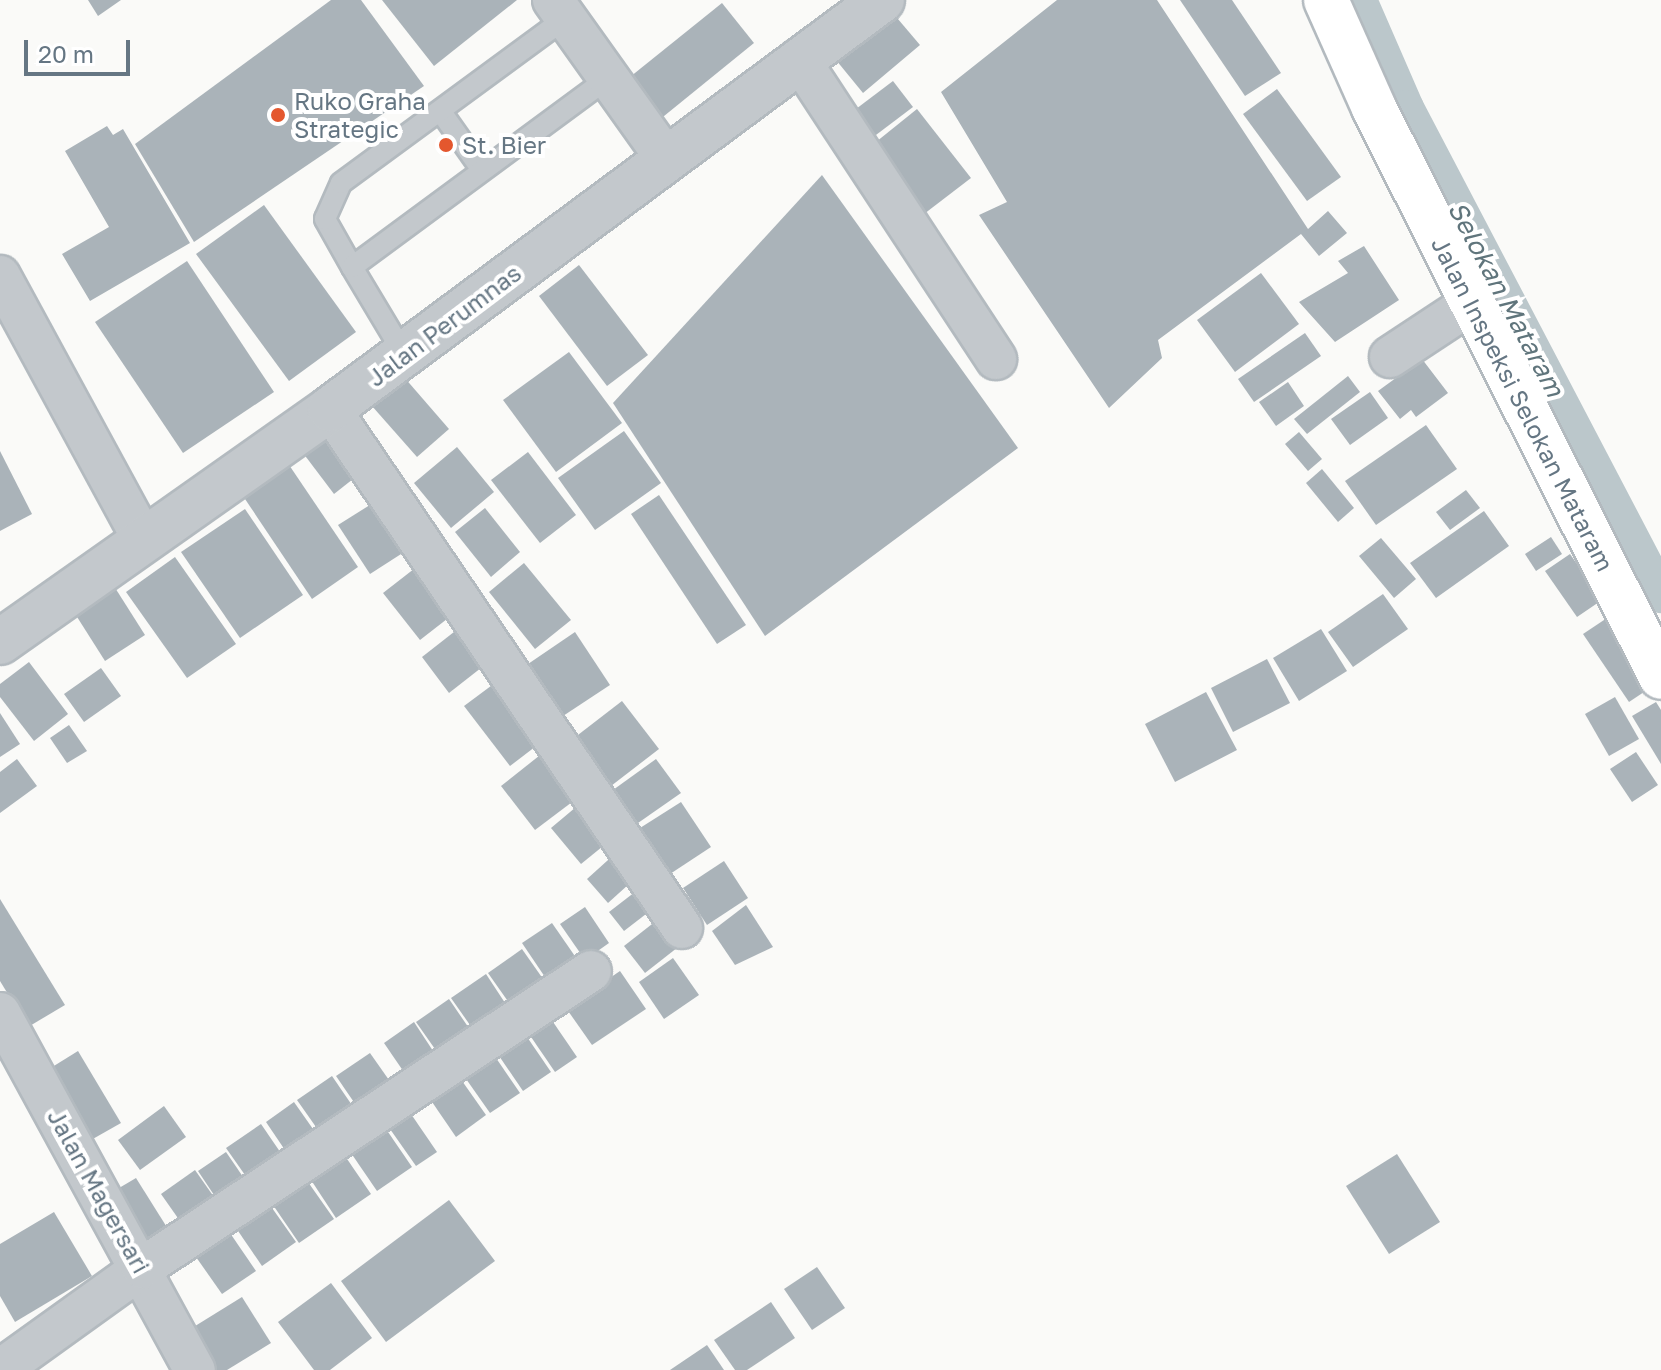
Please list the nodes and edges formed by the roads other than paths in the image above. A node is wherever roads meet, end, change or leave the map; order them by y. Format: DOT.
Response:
graph roads {
  1 [pos="882,0"];
  2 [pos="1326,0"];
  3 [pos="559,9"];
  4 [pos="799,59"];
  5 [pos="608,78"];
  6 [pos="441,112"];
  7 [pos="667,160"];
  8 [pos="482,170"];
  9 [pos="352,267"];
  10 [pos="0,276"];
  11 [pos="1472,303"];
  12 [pos="404,354"];
  13 [pos="1390,357"];
  14 [pos="996,359"];
  15 [pos="330,409"];
  16 [pos="144,541"];
  17 [pos="2,634"];
  18 [pos="1661,677"];
  19 [pos="682,928"];
  20 [pos="591,971"];
  21 [pos="0,1013"];
  22 [pos="142,1268"];
  23 [pos="0,1370"];
  24 [pos="195,1370"];
  1 -- 4 [label="street, Jalan Perumnas"];
  2 -- 11 [label="main road, Jalan Inspeksi Selokan Mataram"];
  3 -- 5 [label="street"];
  3 -- 6 [label="lane"];
  4 -- 7 [label="street, Jalan Perumnas"];
  4 -- 14 [label="street"];
  5 -- 7 [label="street"];
  5 -- 8 [label="lane"];
  6 -- 8 [label="lane"];
  6 -- 9 [label="lane"];
  7 -- 12 [label="street, Jalan Perumnas"];
  8 -- 9 [label="lane"];
  9 -- 12 [label="lane"];
  10 -- 16 [label="street"];
  11 -- 13 [label="street"];
  11 -- 18 [label="main road, Jalan Inspeksi Selokan Mataram"];
  12 -- 15 [label="street, Jalan Perumnas"];
  15 -- 16 [label="street, Jalan Perumnas"];
  15 -- 19 [label="street"];
  16 -- 17 [label="street, Jalan Perumnas"];
  20 -- 22 [label="street"];
  21 -- 22 [label="street, Jalan Magersari"];
  22 -- 23 [label="street"];
  22 -- 24 [label="street, Jalan Magersari"];
}
